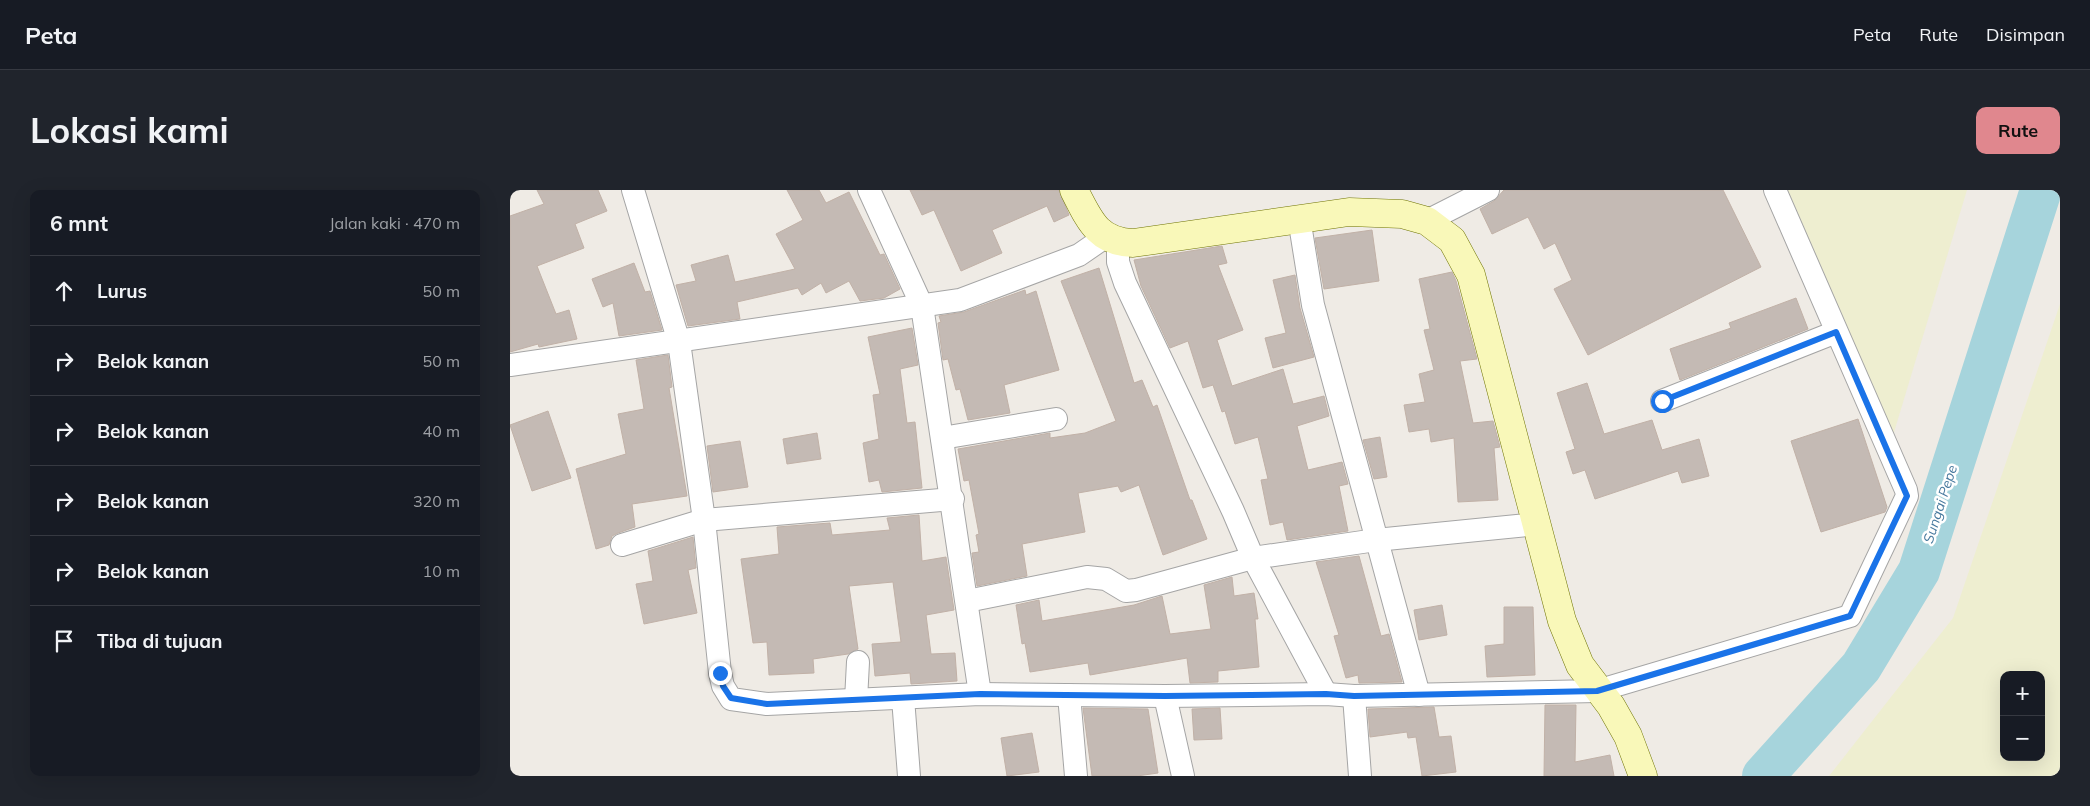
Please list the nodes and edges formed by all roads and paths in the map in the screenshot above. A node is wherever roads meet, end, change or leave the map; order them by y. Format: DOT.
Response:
graph roads {
  1 [pos="633,190"];
  2 [pos="870,190"];
  3 [pos="1074,190"];
  4 [pos="1488,190"];
  5 [pos="1775,190"];
  6 [pos="1460,196"];
  7 [pos="1299,218"];
  8 [pos="1427,221"];
  9 [pos="1111,240"];
  10 [pos="922,306"];
  11 [pos="1836,332"];
  12 [pos="679,342"];
  13 [pos="510,365"];
  14 [pos="1662,401"];
  15 [pos="1056,419"];
  16 [pos="942,438"];
  17 [pos="952,499"];
  18 [pos="704,520"];
  19 [pos="1537,524"];
  20 [pos="1376,540"];
  21 [pos="622,545"];
  22 [pos="1253,558"];
  23 [pos="967,601"];
  24 [pos="858,662"];
  25 [pos="1597,691"];
  26 [pos="980,694"];
  27 [pos="1326,694"];
  28 [pos="1069,695"];
  29 [pos="1419,695"];
  30 [pos="1165,696"];
  31 [pos="1354,696"];
  32 [pos="903,698"];
  33 [pos="856,700"];
  34 [pos="909,776"];
  35 [pos="1076,776"];
  36 [pos="1183,776"];
  37 [pos="1360,776"];
  38 [pos="1643,776"];
  1 -- 12 [label="street"];
  2 -- 10 [label="street"];
  3 -- 9 [label="main road"];
  4 -- 6 [label="street"];
  5 -- 11 [label="street"];
  6 -- 8 [label="street"];
  7 -- 8 [label="main road"];
  7 -- 9 [label="main road"];
  7 -- 20 [label="street"];
  8 -- 19 [label="main road"];
  9 -- 10 [label="street"];
  9 -- 22 [label="street"];
  10 -- 12 [label="street"];
  10 -- 16 [label="street"];
  11 -- 14 [label="street"];
  11 -- 25 [label="street"];
  12 -- 13 [label="street"];
  12 -- 18 [label="street"];
  15 -- 16 [label="street"];
  16 -- 17 [label="street"];
  17 -- 18 [label="street"];
  17 -- 23 [label="street"];
  18 -- 21 [label="street"];
  18 -- 33 [label="street"];
  19 -- 20 [label="street"];
  19 -- 25 [label="main road"];
  20 -- 22 [label="street"];
  20 -- 29 [label="street"];
  22 -- 23 [label="street"];
  22 -- 27 [label="street"];
  23 -- 26 [label="street"];
  24 -- 33 [label="street"];
  25 -- 29 [label="street"];
  25 -- 38 [label="main road"];
  26 -- 28 [label="street"];
  26 -- 32 [label="street"];
  27 -- 30 [label="street"];
  27 -- 31 [label="street"];
  28 -- 30 [label="street"];
  28 -- 35 [label="street"];
  29 -- 31 [label="street"];
  30 -- 36 [label="street"];
  31 -- 37 [label="street"];
  32 -- 33 [label="street"];
  32 -- 34 [label="street"];
}
